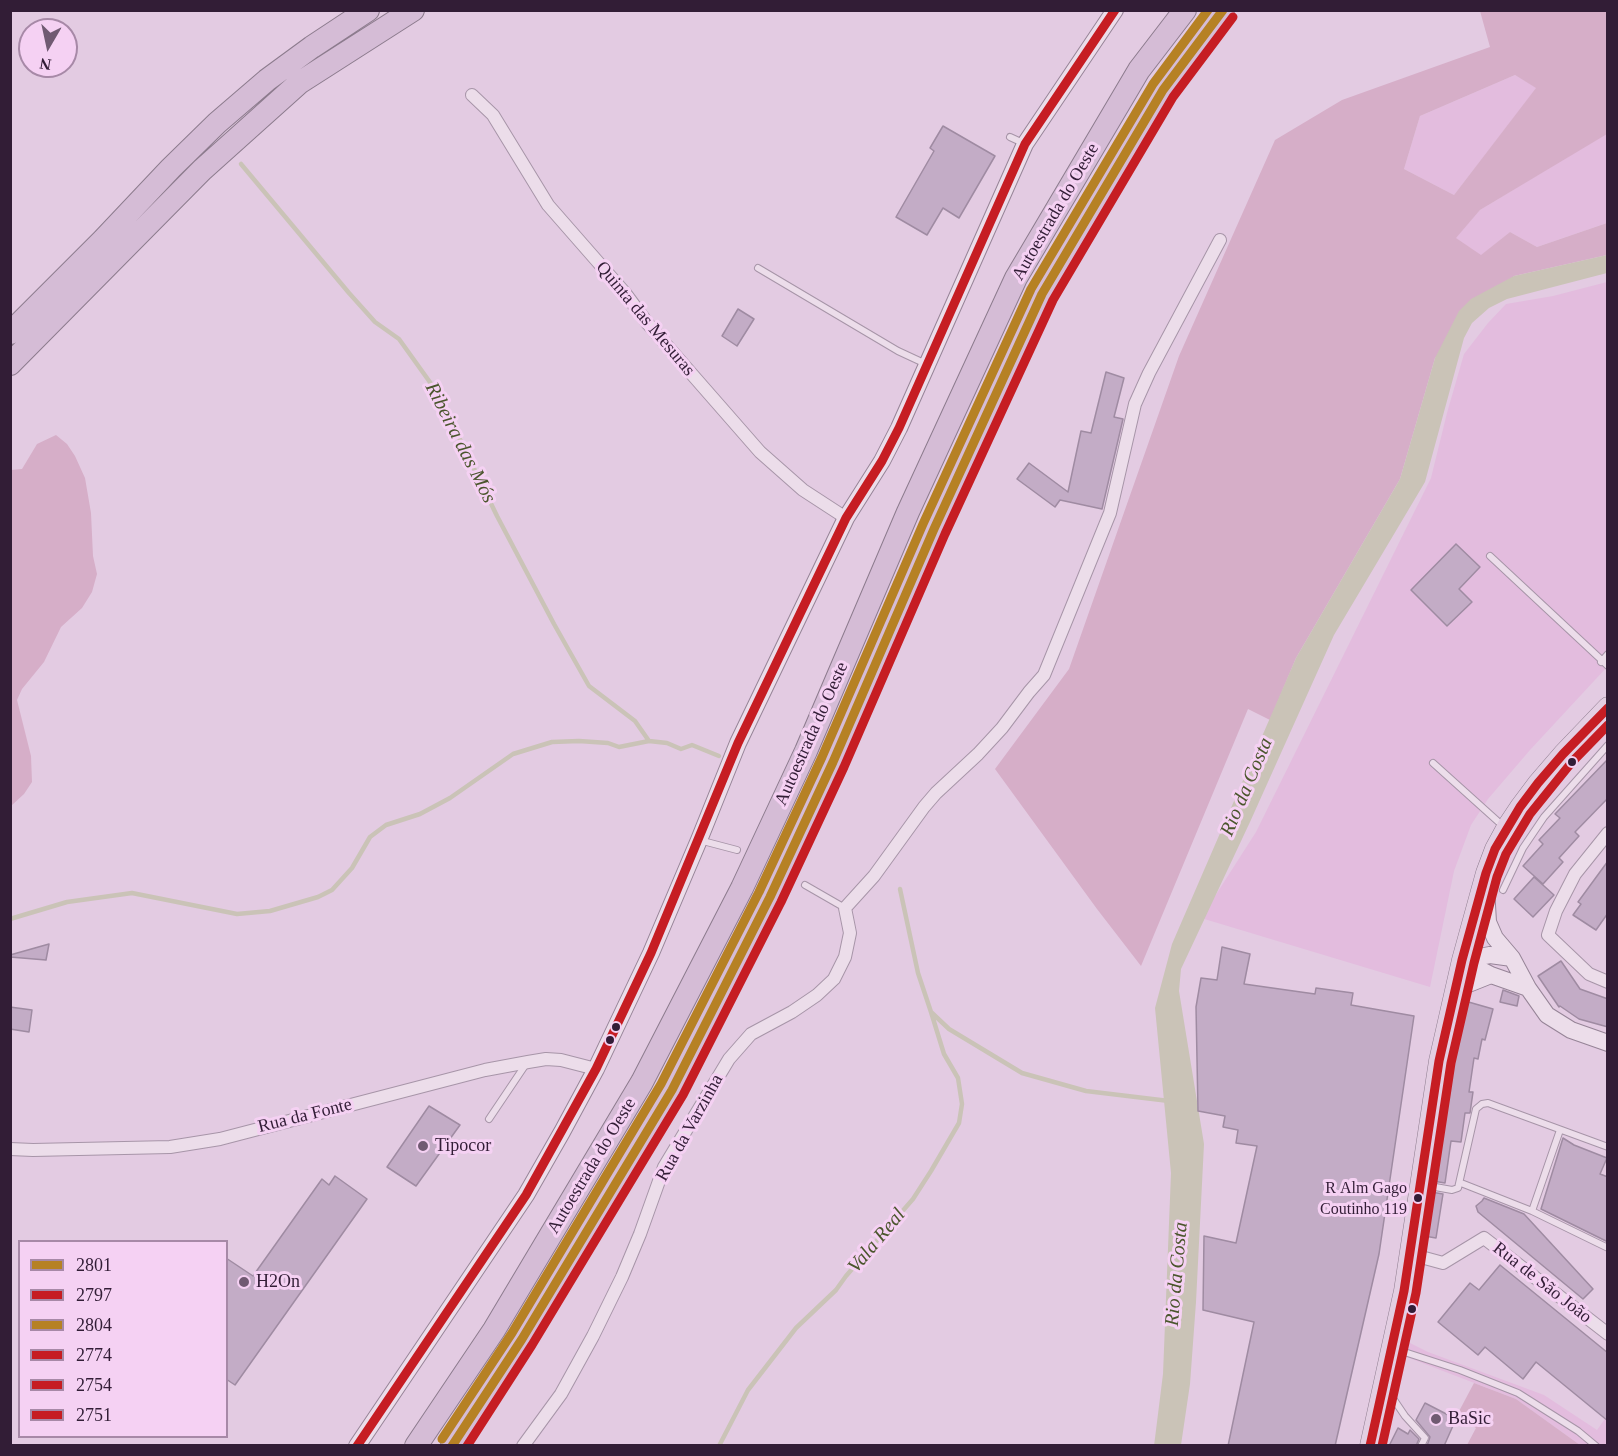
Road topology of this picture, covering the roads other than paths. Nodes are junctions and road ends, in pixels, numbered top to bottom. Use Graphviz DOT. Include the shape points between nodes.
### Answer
graph roads {
  1 [pos="368,10"];
  2 [pos="414,10"];
  3 [pos="1115,10"];
  4 [pos="1185,10"];
  5 [pos="1223,10"];
  6 [pos="472,95"];
  7 [pos="1220,240"];
  8 [pos="758,268"];
  9 [pos="10,333"];
  10 [pos="10,364"];
  11 [pos="927,364"];
  12 [pos="846,518"];
  13 [pos="1490,556"];
  14 [pos="1608,654"];
  15 [pos="1601,662"];
  16 [pos="1608,666"];
  17 [pos="1608,707"];
  18 [pos="1608,745"];
  19 [pos="1432,763"];
  20 [pos="1506,828"];
  21 [pos="1608,833"];
  22 [pos="699,840"];
  23 [pos="736,850"];
  24 [pos="1486,873"];
  25 [pos="805,885"];
  26 [pos="1503,890"];
  27 [pos="845,908"];
  28 [pos="1512,958"];
  29 [pos="1462,960"];
  30 [pos="1491,975"];
  31 [pos="1608,982"];
  32 [pos="1456,988"];
  33 [pos="1528,988"];
  34 [pos="1608,1043"];
  35 [pos="528,1062"];
  36 [pos="596,1070"];
  37 [pos="489,1119"];
  38 [pos="1560,1130"];
  39 [pos="1608,1147"];
  40 [pos="10,1149"];
  41 [pos="1461,1183"];
  42 [pos="1421,1184"];
  43 [pos="1532,1211"];
  44 [pos="1608,1248"];
  45 [pos="1410,1254"];
  46 [pos="1608,1334"];
  47 [pos="1392,1348"];
  48 [pos="1384,1385"];
  49 [pos="357,1446"];
  50 [pos="416,1446"];
  51 [pos="452,1446"];
  52 [pos="524,1446"];
  53 [pos="1370,1446"];
  54 [pos="1420,1446"];
  55 [pos="1596,1446"];
  1 -- 9 [label="highway" via="267,80 217,123"];
  2 -- 10 [label="highway" via="299,83 202,170"];
  3 -- 11 [label="street" via="1018,140"];
  4 -- 50 [label="highway, Autoestrada do Oeste" via="1140,70 1016,278 908,512 806,751 742,888 642,1082 495,1330"];
  5 -- 51 [label="highway, Autoestrada do Oeste" via="1163,90 1042,294 828,773 672,1090 522,1339"];
  6 -- 12 [label="street, Quinta das Mesuras" via="493,115 549,205 760,452 803,490"];
  7 -- 27 [label="street" via="1135,404 1110,513 1044,675 1002,728 936,793"];
  8 -- 11 [label="lane" via="898,351"];
  11 -- 12 [label="street" via="882,461"];
  12 -- 22 [label="street" via="738,743"];
  13 -- 15 [label="lane"];
  14 -- 15 [label="lane"];
  15 -- 16 [label="lane"];
  17 -- 20 [label="main road" via="1538,783"];
  18 -- 26 [label="lane" via="1544,817 1523,848"];
  19 -- 20 [label="lane"];
  20 -- 24 [label="main road"];
  21 -- 31 [label="street" via="1575,874 1548,935 1589,974"];
  22 -- 23 [label="lane"];
  22 -- 36 [label="street"];
  24 -- 28 [label="street" via="1488,922 1495,938"];
  24 -- 29 [label="main road"];
  25 -- 27 [label="lane"];
  27 -- 52 [label="street, Rua da Varzinha" via="850,933 845,957 834,979 792,1012 751,1034 729,1059 664,1167 622,1277 593,1336 561,1394"];
  28 -- 29 [label="street" via="1490,955"];
  28 -- 33 [label="street"];
  29 -- 30 [label="street"];
  29 -- 32 [label="main road"];
  30 -- 32 [label="street"];
  30 -- 33 [label="street"];
  32 -- 42 [label="main road" via="1439,1062"];
  33 -- 34 [label="street" via="1547,1015 1571,1030"];
  35 -- 36 [label="street, Rua da Fonte" via="561,1060"];
  35 -- 37 [label="lane"];
  35 -- 40 [label="street, Rua da Fonte" via="220,1139 170,1147"];
  36 -- 49 [label="street" via="526,1195"];
  38 -- 39 [label="lane"];
  38 -- 41 [label="lane" via="1482,1104 1476,1109"];
  38 -- 43 [label="lane"];
  41 -- 42 [label="lane" via="1452,1190"];
  41 -- 43 [label="lane"];
  42 -- 45 [label="main road"];
  43 -- 44 [label="lane"];
  45 -- 46 [label="street, Rua de São João" via="1443,1263 1484,1238"];
  45 -- 47 [label="main road"];
  47 -- 48 [label="main road"];
  47 -- 55 [label="lane" via="1518,1393"];
  48 -- 53 [label="main road"];
  48 -- 54 [label="lane" via="1425,1438"];
}
